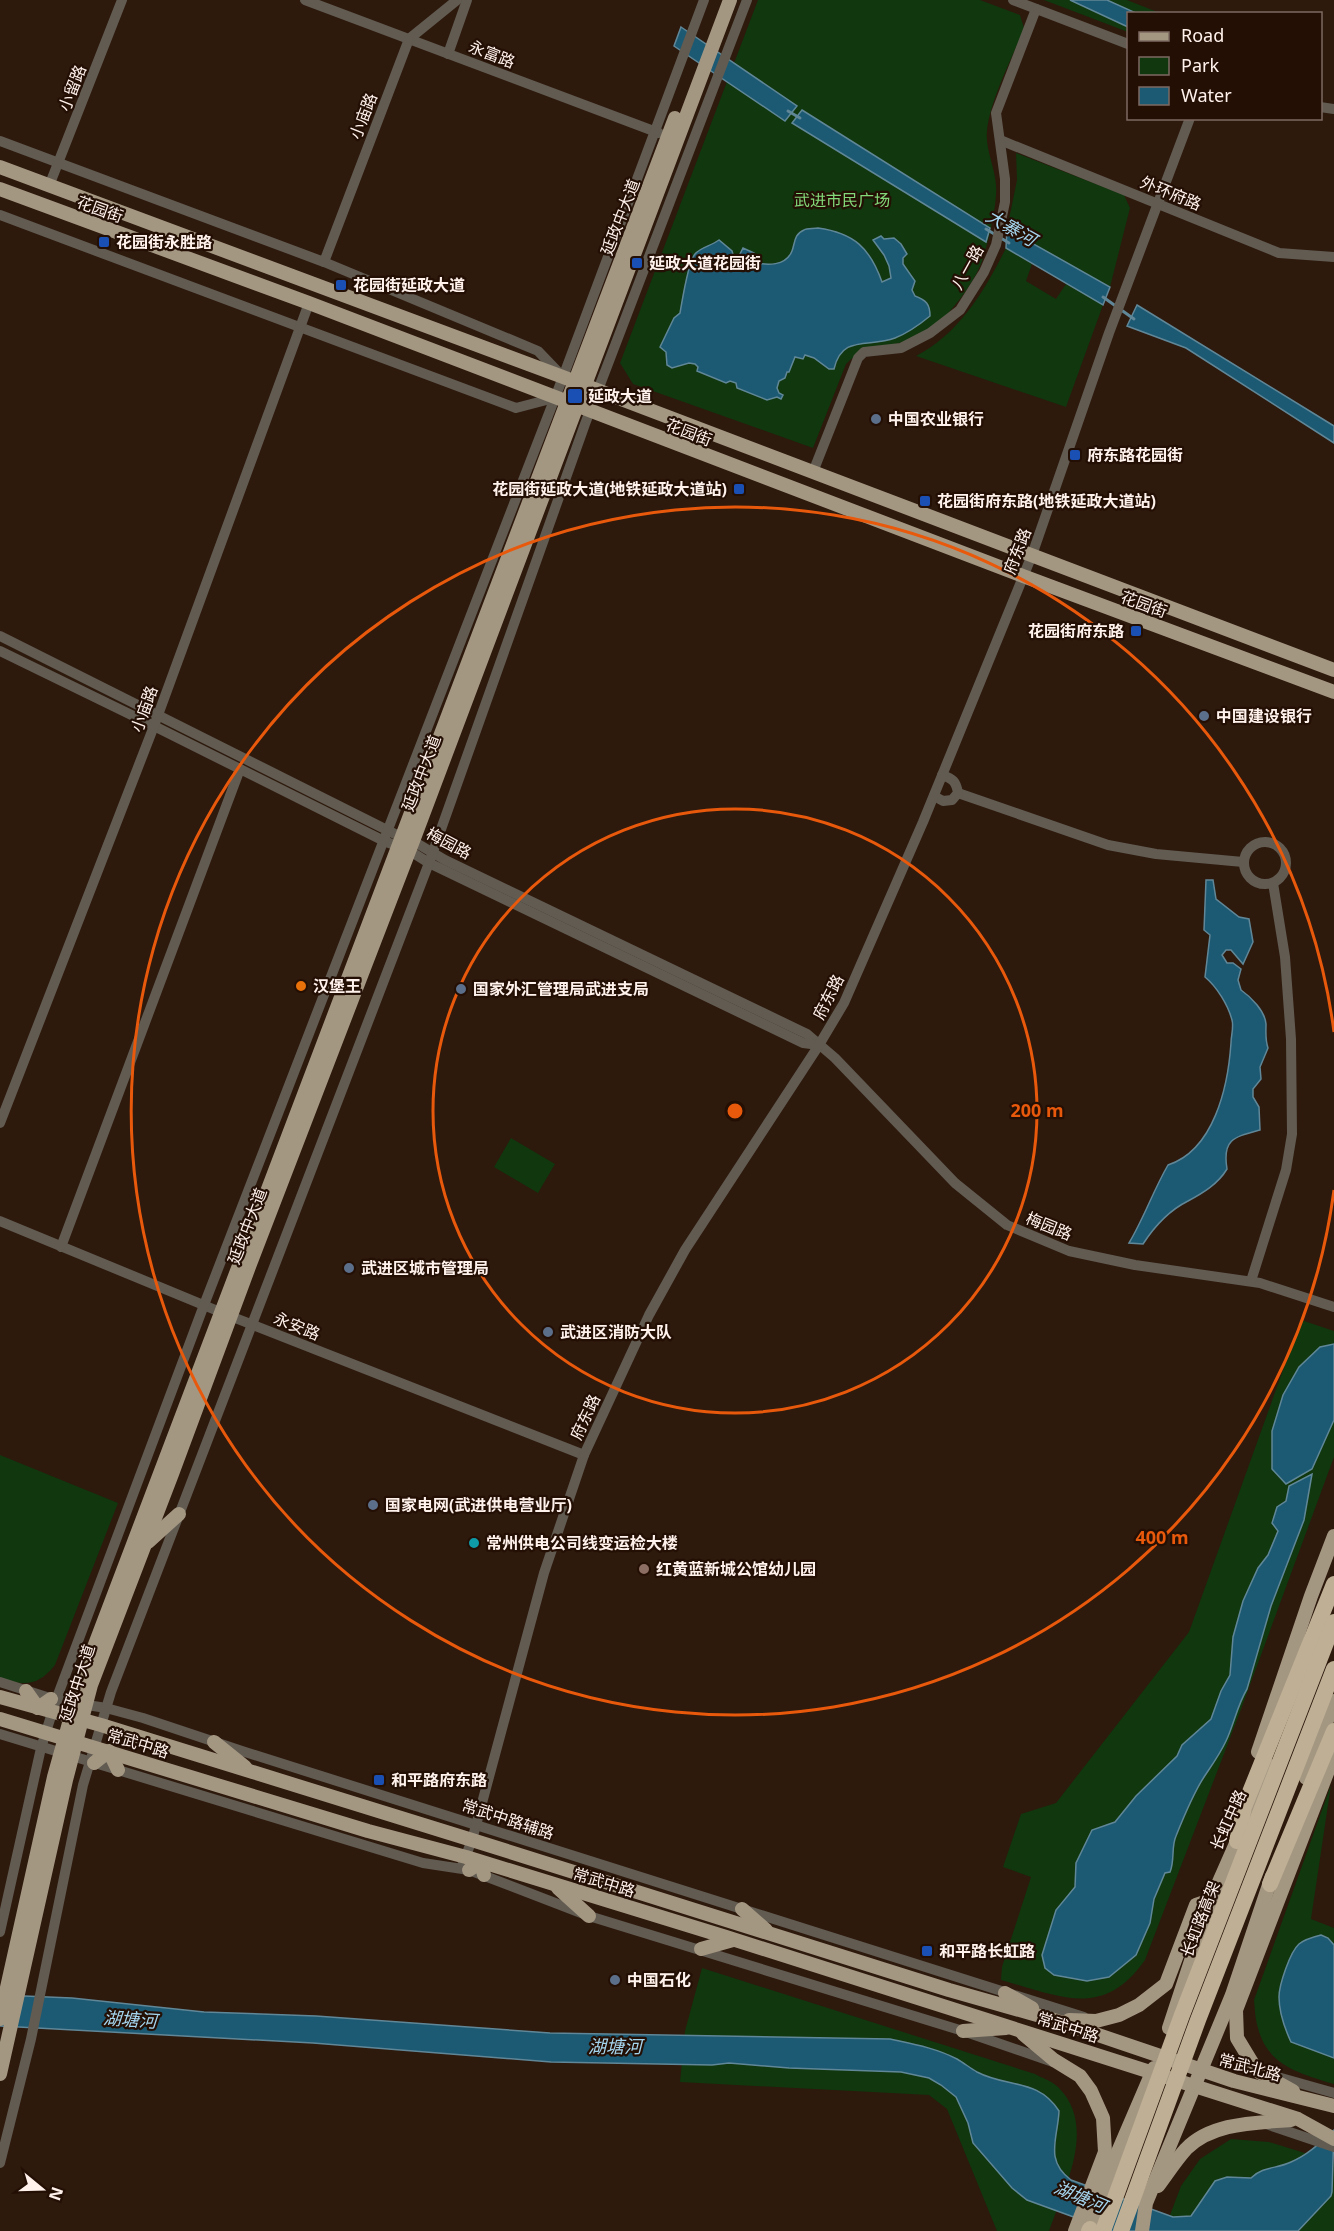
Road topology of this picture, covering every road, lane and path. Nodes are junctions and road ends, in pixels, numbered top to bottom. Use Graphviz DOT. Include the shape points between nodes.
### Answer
graph roads {
  1 [pos="122,0"];
  2 [pos="305,0"];
  3 [pos="458,0"];
  4 [pos="467,0"];
  5 [pos="704,0"];
  6 [pos="720,0"];
  7 [pos="730,0"];
  8 [pos="747,0"];
  9 [pos="1013,0"];
  10 [pos="1036,9"];
  11 [pos="409,39"];
  12 [pos="710,39"];
  13 [pos="1127,44"];
  14 [pos="448,54"];
  15 [pos="699,68"];
  16 [pos="1189,120"];
  17 [pos="662,134"];
  18 [pos="1000,140"];
  19 [pos="0,141"];
  20 [pos="59,163"];
  21 [pos="0,167"];
  22 [pos="49,186"];
  23 [pos="0,189"];
  24 [pos="1158,204"];
  25 [pos="0,215"];
  26 [pos="1334,257"];
  27 [pos="324,262"];
  28 [pos="309,303"];
  29 [pos="300,328"];
  30 [pos="574,381"];
  31 [pos="599,390"];
  32 [pos="566,403"];
  33 [pos="591,412"];
  34 [pos="813,472"];
  35 [pos="1032,555"];
  36 [pos="1023,576"];
  37 [pos="0,636"];
  38 [pos="0,651"];
  39 [pos="1334,670"];
  40 [pos="1334,692"];
  41 [pos="158,715"];
  42 [pos="154,726"];
  43 [pos="240,769"];
  44 [pos="942,775"];
  45 [pos="958,793"];
  46 [pos="934,796"];
  47 [pos="386,836"];
  48 [pos="406,845"];
  49 [pos="430,858"];
  50 [pos="1243,862"];
  51 [pos="1273,883"];
  52 [pos="819,1045"];
  53 [pos="0,1124"];
  54 [pos="0,1221"];
  55 [pos="61,1247"];
  56 [pos="1251,1281"];
  57 [pos="204,1305"];
  58 [pos="1334,1307"];
  59 [pos="226,1314"];
  60 [pos="252,1324"];
  61 [pos="584,1455"];
  62 [pos="179,1514"];
  63 [pos="1334,1536"];
  64 [pos="146,1543"];
  65 [pos="1334,1584"];
  66 [pos="1334,1602"];
  67 [pos="1334,1622"];
  68 [pos="1334,1669"];
  69 [pos="0,1682"];
  70 [pos="26,1691"];
  71 [pos="0,1697"];
  72 [pos="1334,1701"];
  73 [pos="53,1704"];
  74 [pos="80,1704"];
  75 [pos="106,1707"];
  76 [pos="38,1708"];
  77 [pos="0,1719"];
  78 [pos="76,1719"];
  79 [pos="101,1725"];
  80 [pos="1334,1731"];
  81 [pos="45,1733"];
  82 [pos="0,1734"];
  83 [pos="214,1742"];
  84 [pos="94,1746"];
  85 [pos="68,1747"];
  86 [pos="41,1748"];
  87 [pos="109,1751"];
  88 [pos="1328,1757"];
  89 [pos="92,1762"];
  90 [pos="118,1770"];
  91 [pos="251,1772"];
  92 [pos="476,1825"];
  93 [pos="472,1840"];
  94 [pos="1237,1841"];
  95 [pos="466,1865"];
  96 [pos="482,1869"];
  97 [pos="554,1884"];
  98 [pos="1270,1884"];
  99 [pos="1211,1900"];
  100 [pos="742,1909"];
  101 [pos="589,1916"];
  102 [pos="0,1932"];
  103 [pos="770,1934"];
  104 [pos="734,1940"];
  105 [pos="701,1949"];
  106 [pos="1251,1968"];
  107 [pos="14,1985"];
  108 [pos="1005,1993"];
  109 [pos="1232,1995"];
  110 [pos="1236,2010"];
  111 [pos="0,2019"];
  112 [pos="1051,2019"];
  113 [pos="1096,2021"];
  114 [pos="1015,2028"];
  115 [pos="963,2031"];
  116 [pos="1159,2055"];
  117 [pos="1065,2066"];
  118 [pos="1200,2070"];
  119 [pos="1257,2071"];
  120 [pos="1153,2073"];
  121 [pos="0,2074"];
  122 [pos="1195,2087"];
  123 [pos="1334,2093"];
  124 [pos="1312,2101"];
  125 [pos="1334,2106"];
  126 [pos="1298,2119"];
  127 [pos="1263,2123"];
  128 [pos="1328,2134"];
  129 [pos="1334,2147"];
  130 [pos="0,2163"];
  131 [pos="1102,2182"];
  132 [pos="1146,2203"];
  133 [pos="1087,2229"];
  134 [pos="1121,2231"];
  135 [pos="1133,2231"];
  136 [pos="1142,2231"];
  1 -- 20 [label="street, 小留路"];
  2 -- 11 [label="street, 永富路"];
  3 -- 11 [label="street"];
  4 -- 14 [label="street"];
  5 -- 17 [label="street" via="682,59"];
  6 -- 12 [label="main road"];
  7 -- 12 [label="main road"];
  8 -- 31 [label="street"];
  9 -- 10 [label="street"];
  10 -- 13 [label="street"];
  10 -- 18 [label="street, 八一路" via="996,113"];
  11 -- 14 [label="street, 永富路"];
  11 -- 27 [label="street, 小庙路"];
  12 -- 15 [label="main road"];
  14 -- 17 [label="street, 永富路"];
  15 -- 17 [label="main road, 延政中大道"];
  15 -- 30 [label="main road, 延政中大道"];
  16 -- 24 [label="street, 府东路"];
  17 -- 30 [label="main road, 延政中大道"];
  18 -- 24 [label="street, 外环府路"];
  18 -- 34 [label="street, 八一路" via="1005,179 1003,220 984,272 960,310 930,333 901,348 864,352 858,358"];
  19 -- 20 [label="street"];
  20 -- 22 [label="street, 小留路"];
  20 -- 27 [label="street"];
  21 -- 22 [label="main road, 花园街"];
  22 -- 30 [label="main road, 花园街"];
  23 -- 28 [label="main road, 花园街"];
  24 -- 26 [label="street, 外环府路" via="1279,253"];
  24 -- 35 [label="street, 府东路"];
  25 -- 29 [label="street"];
  27 -- 30 [label="street" via="538,351"];
  28 -- 29 [label="street, 小庙路"];
  28 -- 32 [label="main road, 花园街"];
  29 -- 32 [label="street" via="516,408"];
  29 -- 41 [label="street, 小庙路"];
  30 -- 31 [label="main road, 花园街"];
  30 -- 32 [label="main road, 延政中大道"];
  31 -- 33 [label="street"];
  31 -- 34 [label="main road, 花园街"];
  32 -- 33 [label="main road, 花园街"];
  32 -- 47 [label="street"];
  32 -- 48 [label="main road, 延政中大道"];
  33 -- 36 [label="main road, 花园街"];
  33 -- 49 [label="street"];
  34 -- 35 [label="main road, 花园街"];
  35 -- 36 [label="street, 府东路"];
  35 -- 39 [label="main road, 花园街"];
  36 -- 40 [label="main road, 花园街"];
  36 -- 44 [label="street, 府东路"];
  37 -- 41 [label="street, 梅园路"];
  38 -- 42 [label="street, 梅园路"];
  41 -- 42 [label="street, 小庙路"];
  41 -- 47 [label="street, 梅园路"];
  42 -- 43 [label="street, 梅园路"];
  42 -- 53 [label="street, 小庙路"];
  43 -- 47 [label="street, 梅园路"];
  43 -- 55 [label="street"];
  44 -- 45 [label="street" via="957,783"];
  44 -- 46 [label="street, 府东路"];
  45 -- 46 [label="street" via="952,800"];
  45 -- 50 [label="street" via="1108,845"];
  46 -- 52 [label="street, 府东路" via="844,1003"];
  47 -- 48 [label="street, 梅园路"];
  47 -- 57 [label="street"];
  48 -- 49 [label="street, 梅园路"];
  48 -- 59 [label="main road, 延政中大道"];
  49 -- 52 [label="street, 梅园路" via="804,1043"];
  49 -- 60 [label="street"];
  50 -- 51 [label="street" via="1252,881"];
  50 -- 51 [label="street" via="1254,844 1275,844 1284,853 1286,867"];
  51 -- 56 [label="street" via="1287,981 1292,1134 1286,1170"];
  52 -- 56 [label="street, 梅园路" via="956,1183 1007,1225 1069,1251"];
  52 -- 61 [label="street, 府东路" via="685,1250 649,1315"];
  54 -- 55 [label="street, 永安路"];
  55 -- 57 [label="street, 永安路"];
  56 -- 58 [label="street, 梅园路"];
  57 -- 59 [label="street, 永安路"];
  57 -- 73 [label="street"];
  59 -- 60 [label="street, 永安路"];
  59 -- 64 [label="main road, 延政中大道"];
  59 -- 74 [label="main road, 延政中大道"];
  60 -- 61 [label="street, 永安路"];
  60 -- 62 [label="street"];
  61 -- 92 [label="street, 府东路" via="544,1573"];
  62 -- 64 [label="main road"];
  62 -- 75 [label="street"];
  63 -- 94 [label="main road" via="1240,1801"];
  64 -- 74 [label="main road, 延政中大道"];
  65 -- 94 [label="highway" via="1244,1807"];
  66 -- 94 [label="main road, 长虹中路"];
  67 -- 133 [label="highway, 长虹路高架, bridge" via="1182,2016"];
  68 -- 134 [label="highway, bridge"];
  69 -- 70 [label="street, 常武中路辅路"];
  70 -- 73 [label="street, 常武中路辅路"];
  70 -- 76 [label="main road"];
  71 -- 76 [label="main road, 常武中路"];
  72 -- 98 [label="main road"];
  73 -- 74 [label="street, 常武中路辅路"];
  73 -- 76 [label="main road, 常武中路"];
  73 -- 78 [label="main road, 常武中路"];
  73 -- 81 [label="street"];
  74 -- 75 [label="street, 常武中路辅路"];
  74 -- 78 [label="main road, 延政中大道"];
  75 -- 79 [label="street"];
  75 -- 83 [label="street, 常武中路辅路"];
  77 -- 81 [label="main road, 常武中路"];
  78 -- 79 [label="main road, 常武中路"];
  78 -- 85 [label="main road, 延政中大道"];
  79 -- 84 [label="street"];
  79 -- 91 [label="main road, 常武中路"];
  80 -- 88 [label="highway"];
  81 -- 85 [label="main road, 常武中路"];
  81 -- 86 [label="street"];
  82 -- 86 [label="street"];
  83 -- 91 [label="main road"];
  83 -- 92 [label="street, 常武中路辅路"];
  84 -- 85 [label="main road, 常武中路"];
  84 -- 87 [label="main road, 常武中路"];
  84 -- 89 [label="street"];
  85 -- 86 [label="street"];
  85 -- 89 [label="street"];
  85 -- 107 [label="main road, 延政中大道"];
  86 -- 102 [label="street"];
  87 -- 89 [label="main road"];
  87 -- 90 [label="main road"];
  87 -- 95 [label="main road, 常武中路"];
  88 -- 98 [label="highway"];
  88 -- 106 [label="main road" via="1297,1856"];
  89 -- 90 [label="street"];
  89 -- 130 [label="street" via="83,1785 31,2039"];
  90 -- 95 [label="street" via="423,1863"];
  91 -- 93 [label="main road, 常武中路"];
  92 -- 93 [label="street, 府东路"];
  92 -- 100 [label="street, 常武中路辅路"];
  93 -- 95 [label="street, 府东路"];
  93 -- 103 [label="main road, 常武中路"];
  94 -- 99 [label="main road, 长虹中路"];
  95 -- 96 [label="main road, 常武中路"];
  96 -- 97 [label="main road, 常武中路"];
  96 -- 101 [label="street"];
  97 -- 101 [label="main road"];
  97 -- 104 [label="main road, 常武中路"];
  98 -- 109 [label="main road"];
  99 -- 113 [label="main road" via="1196,1905 1166,1984 1139,2005"];
  99 -- 116 [label="main road, 长虹中路"];
  100 -- 103 [label="main road"];
  100 -- 108 [label="street, 常武中路辅路"];
  101 -- 105 [label="street"];
  103 -- 112 [label="main road, 常武中路"];
  104 -- 105 [label="main road"];
  104 -- 114 [label="main road, 常武中路"];
  105 -- 115 [label="street"];
  106 -- 109 [label="main road"];
  106 -- 110 [label="main road"];
  107 -- 111 [label="main road, 延政中大道"];
  107 -- 121 [label="main road, 延政中大道"];
  108 -- 112 [label="main road"];
  108 -- 113 [label="street, 常武中路辅路"];
  109 -- 110 [label="main road"];
  109 -- 118 [label="main road"];
  110 -- 119 [label="main road" via="1237,2038"];
  112 -- 113 [label="main road"];
  112 -- 116 [label="main road, 常武中路"];
  114 -- 115 [label="main road"];
  114 -- 117 [label="main road"];
  114 -- 120 [label="main road, 常武中路"];
  115 -- 117 [label="street"];
  116 -- 118 [label="main road, 常武北路"];
  116 -- 120 [label="main road, 长虹中路"];
  117 -- 131 [label="main road" via="1080,2076 1091,2091 1102,2118"];
  118 -- 122 [label="main road"];
  118 -- 124 [label="main road, 常武北路"];
  119 -- 123 [label="street"];
  119 -- 124 [label="main road"];
  120 -- 122 [label="main road, 常武中路"];
  120 -- 131 [label="main road, 长虹中路"];
  122 -- 126 [label="main road, 常武北路"];
  122 -- 132 [label="main road"];
  124 -- 125 [label="main road, 常武北路"];
  126 -- 127 [label="main road"];
  126 -- 128 [label="main road, 常武北路"];
  127 -- 128 [label="street"];
  127 -- 132 [label="main road" via="1203,2136 1186,2149"];
  128 -- 129 [label="street"];
  131 -- 133 [label="main road"];
  132 -- 135 [label="main road"];
  132 -- 136 [label="main road"];
}
